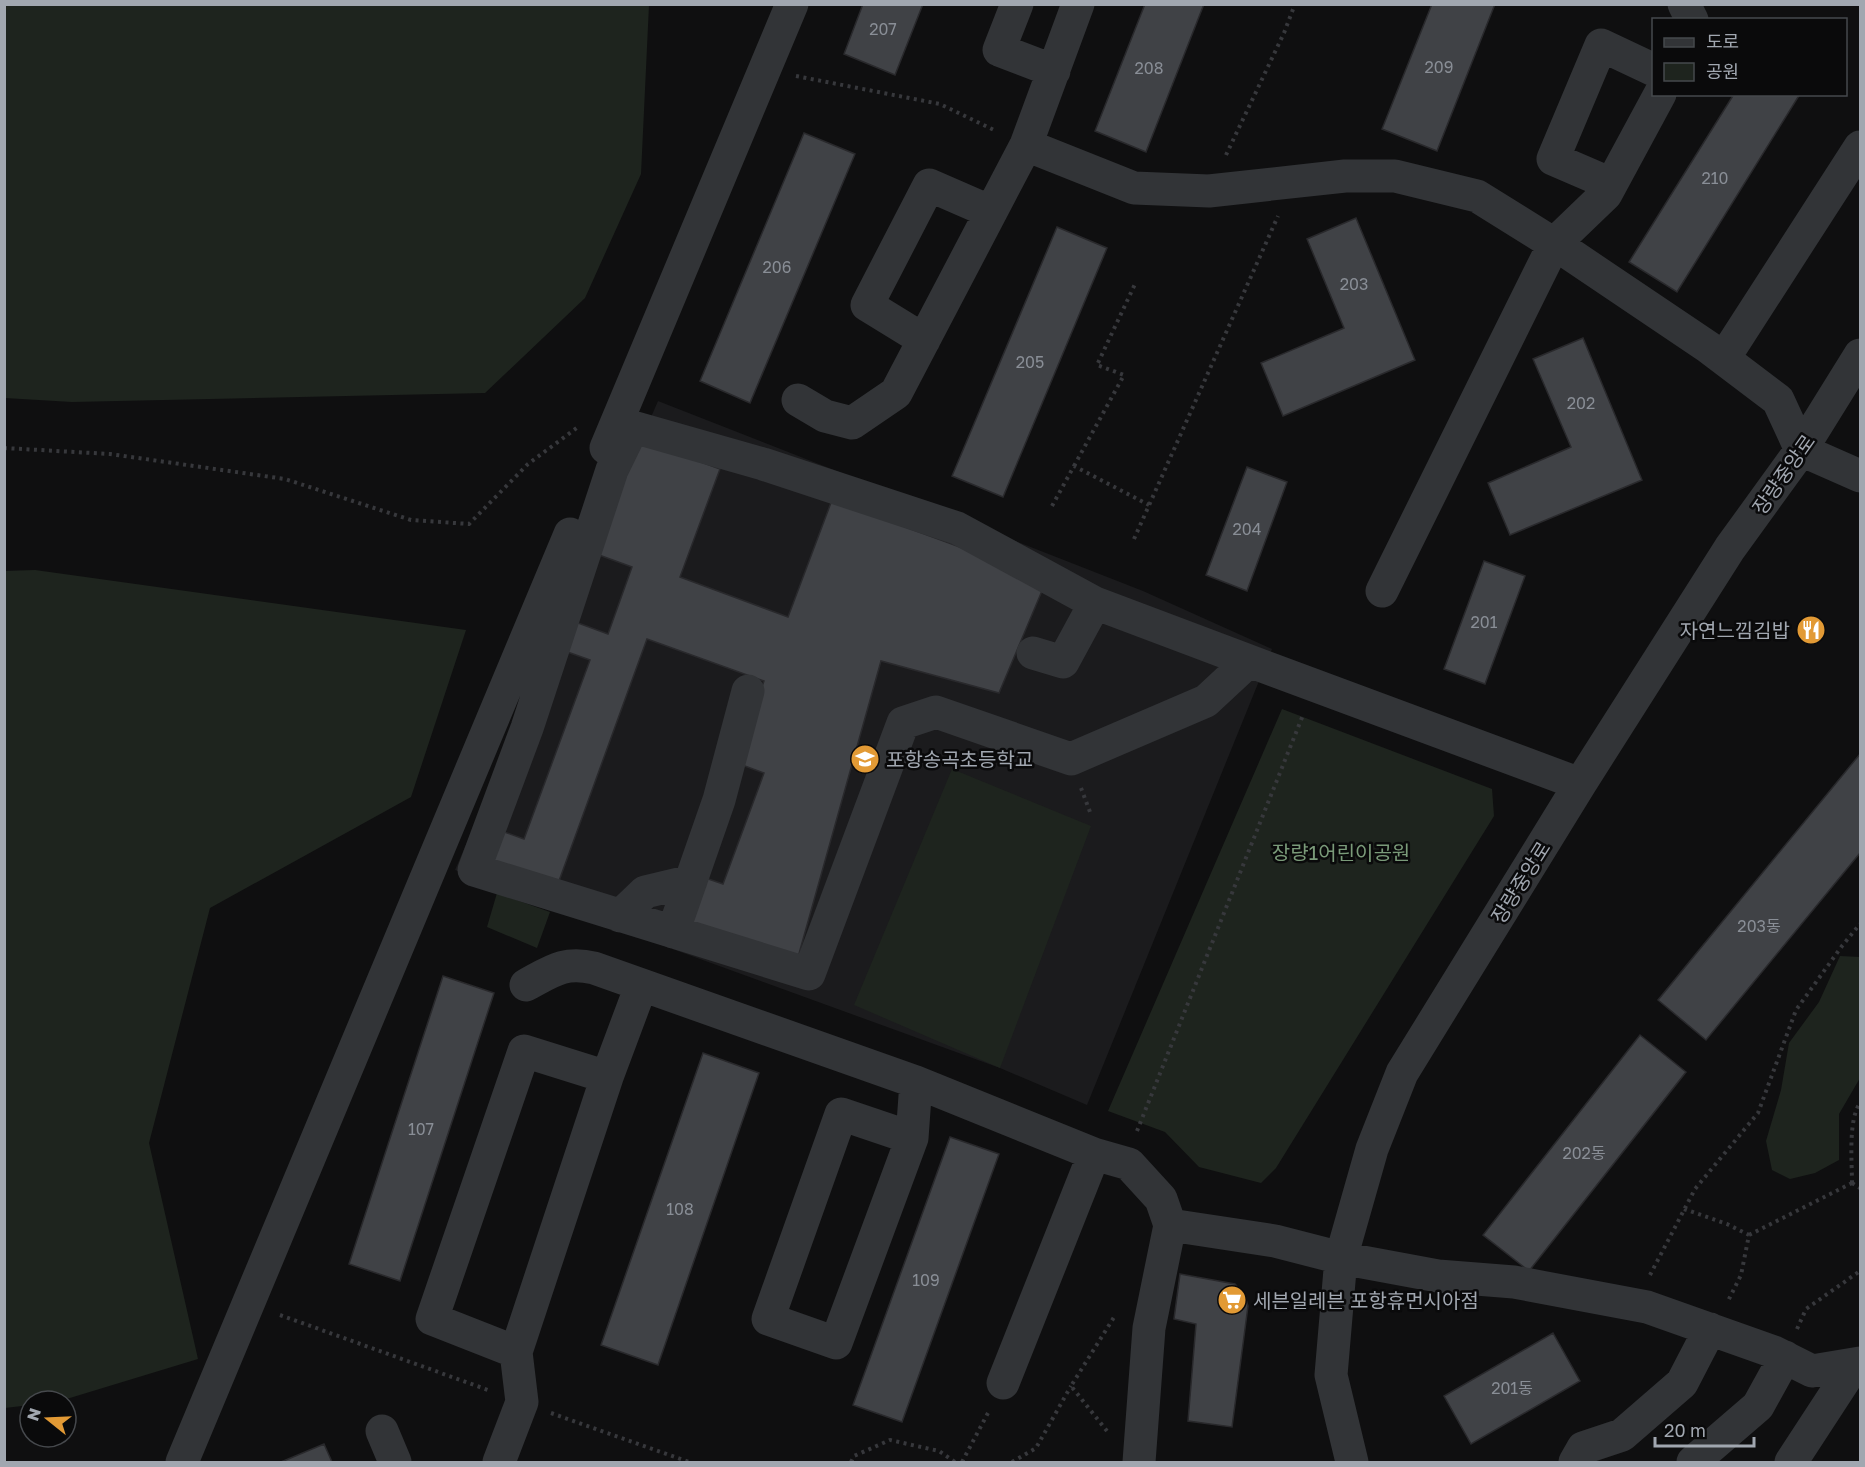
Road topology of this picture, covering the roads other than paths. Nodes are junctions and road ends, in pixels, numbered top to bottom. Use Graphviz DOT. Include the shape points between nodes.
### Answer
graph roads {
  1 [pos="792,4"];
  2 [pos="1017,4"];
  3 [pos="1078,4"];
  4 [pos="1684,4"];
  5 [pos="1691,18"];
  6 [pos="1652,70"];
  7 [pos="1054,71"];
  8 [pos="1659,96"];
  9 [pos="1026,145"];
  10 [pos="1860,147"];
  11 [pos="1611,184"];
  12 [pos="992,212"];
  13 [pos="1554,244"];
  14 [pos="924,340"];
  15 [pos="1860,355"];
  16 [pos="1724,358"];
  17 [pos="798,400"];
  18 [pos="1801,450"];
  19 [pos="1860,476"];
  20 [pos="1382,591"];
  21 [pos="1095,603"];
  22 [pos="1033,653"];
  23 [pos="1249,661"];
  24 [pos="748,691"];
  25 [pos="1580,784"];
  26 [pos="691,881"];
  27 [pos="620,916"];
  28 [pos="673,932"];
  29 [pos="526,985"];
  30 [pos="641,986"];
  31 [pos="607,1077"];
  32 [pos="916,1082"];
  33 [pos="912,1138"];
  34 [pos="1094,1154"];
  35 [pos="1170,1225"];
  36 [pos="1341,1258"];
  37 [pos="1710,1329"];
  38 [pos="516,1352"];
  39 [pos="1785,1357"];
  40 [pos="1858,1363"];
  41 [pos="1003,1383"];
  42 [pos="382,1431"];
  43 [pos="182,1462"];
  44 [pos="395,1462"];
  45 [pos="499,1462"];
  46 [pos="1139,1462"];
  47 [pos="1352,1462"];
  48 [pos="1575,1462"];
  49 [pos="1693,1462"];
  50 [pos="1791,1462"];
  1 -- 43 [label="street"];
  2 -- 7 [label="street" via="999,50"];
  3 -- 7 [label="street"];
  4 -- 5 [label="street"];
  6 -- 11 [label="street" via="1600,45 1553,159"];
  7 -- 9 [label="street"];
  8 -- 11 [label="street"];
  9 -- 12 [label="street"];
  9 -- 13 [label="street" via="1134,188 1209,191 1345,176 1395,176 1478,196"];
  10 -- 16 [label="street"];
  11 -- 13 [label="street" via="1606,195"];
  12 -- 14 [label="street"];
  12 -- 14 [label="street" via="929,185 867,305"];
  13 -- 16 [label="street"];
  13 -- 20 [label="street"];
  14 -- 17 [label="street" via="896,393 852,423 825,416"];
  15 -- 18 [label="street, 장량중앙로"];
  16 -- 18 [label="street" via="1778,399"];
  18 -- 19 [label="street"];
  18 -- 25 [label="street, 장량중앙로" via="1730,548"];
  21 -- 22 [label="street" via="1063,662"];
  21 -- 23 [label="street"];
  21 -- 27 [label="street" via="957,528 763,464 633,427 612,470 527,728 474,870"];
  23 -- 25 [label="street"];
  23 -- 28 [label="street" via="1206,701 1071,759 936,712 903,723 809,974"];
  24 -- 26 [label="street" via="719,800"];
  25 -- 36 [label="street, 장량중앙로" via="1402,1073 1372,1149"];
  26 -- 27 [label="street" via="645,892"];
  26 -- 28 [label="street"];
  27 -- 28 [label="street"];
  29 -- 30 [label="street" via="559,968 577,964"];
  30 -- 31 [label="street"];
  30 -- 32 [label="street"];
  31 -- 38 [label="street"];
  31 -- 38 [label="street" via="524,1051 432,1319"];
  32 -- 33 [label="street"];
  32 -- 34 [label="street"];
  33 -- 33 [label="street" via="836,1343 768,1319 841,1114"];
  34 -- 35 [label="street" via="1129,1164 1161,1200"];
  34 -- 41 [label="street"];
  35 -- 36 [label="street" via="1275,1241"];
  35 -- 46 [label="street" via="1149,1328"];
  36 -- 37 [label="street" via="1438,1276 1514,1282 1634,1304"];
  36 -- 47 [label="street, 장량중앙로" via="1331,1375"];
  37 -- 39 [label="street"];
  37 -- 48 [label="street" via="1682,1383 1622,1435 1583,1448"];
  38 -- 45 [label="street" via="522,1402"];
  39 -- 40 [label="street" via="1812,1371"];
  39 -- 49 [label="street" via="1758,1406"];
  40 -- 50 [label="street"];
  42 -- 44 [label="street"];
}
